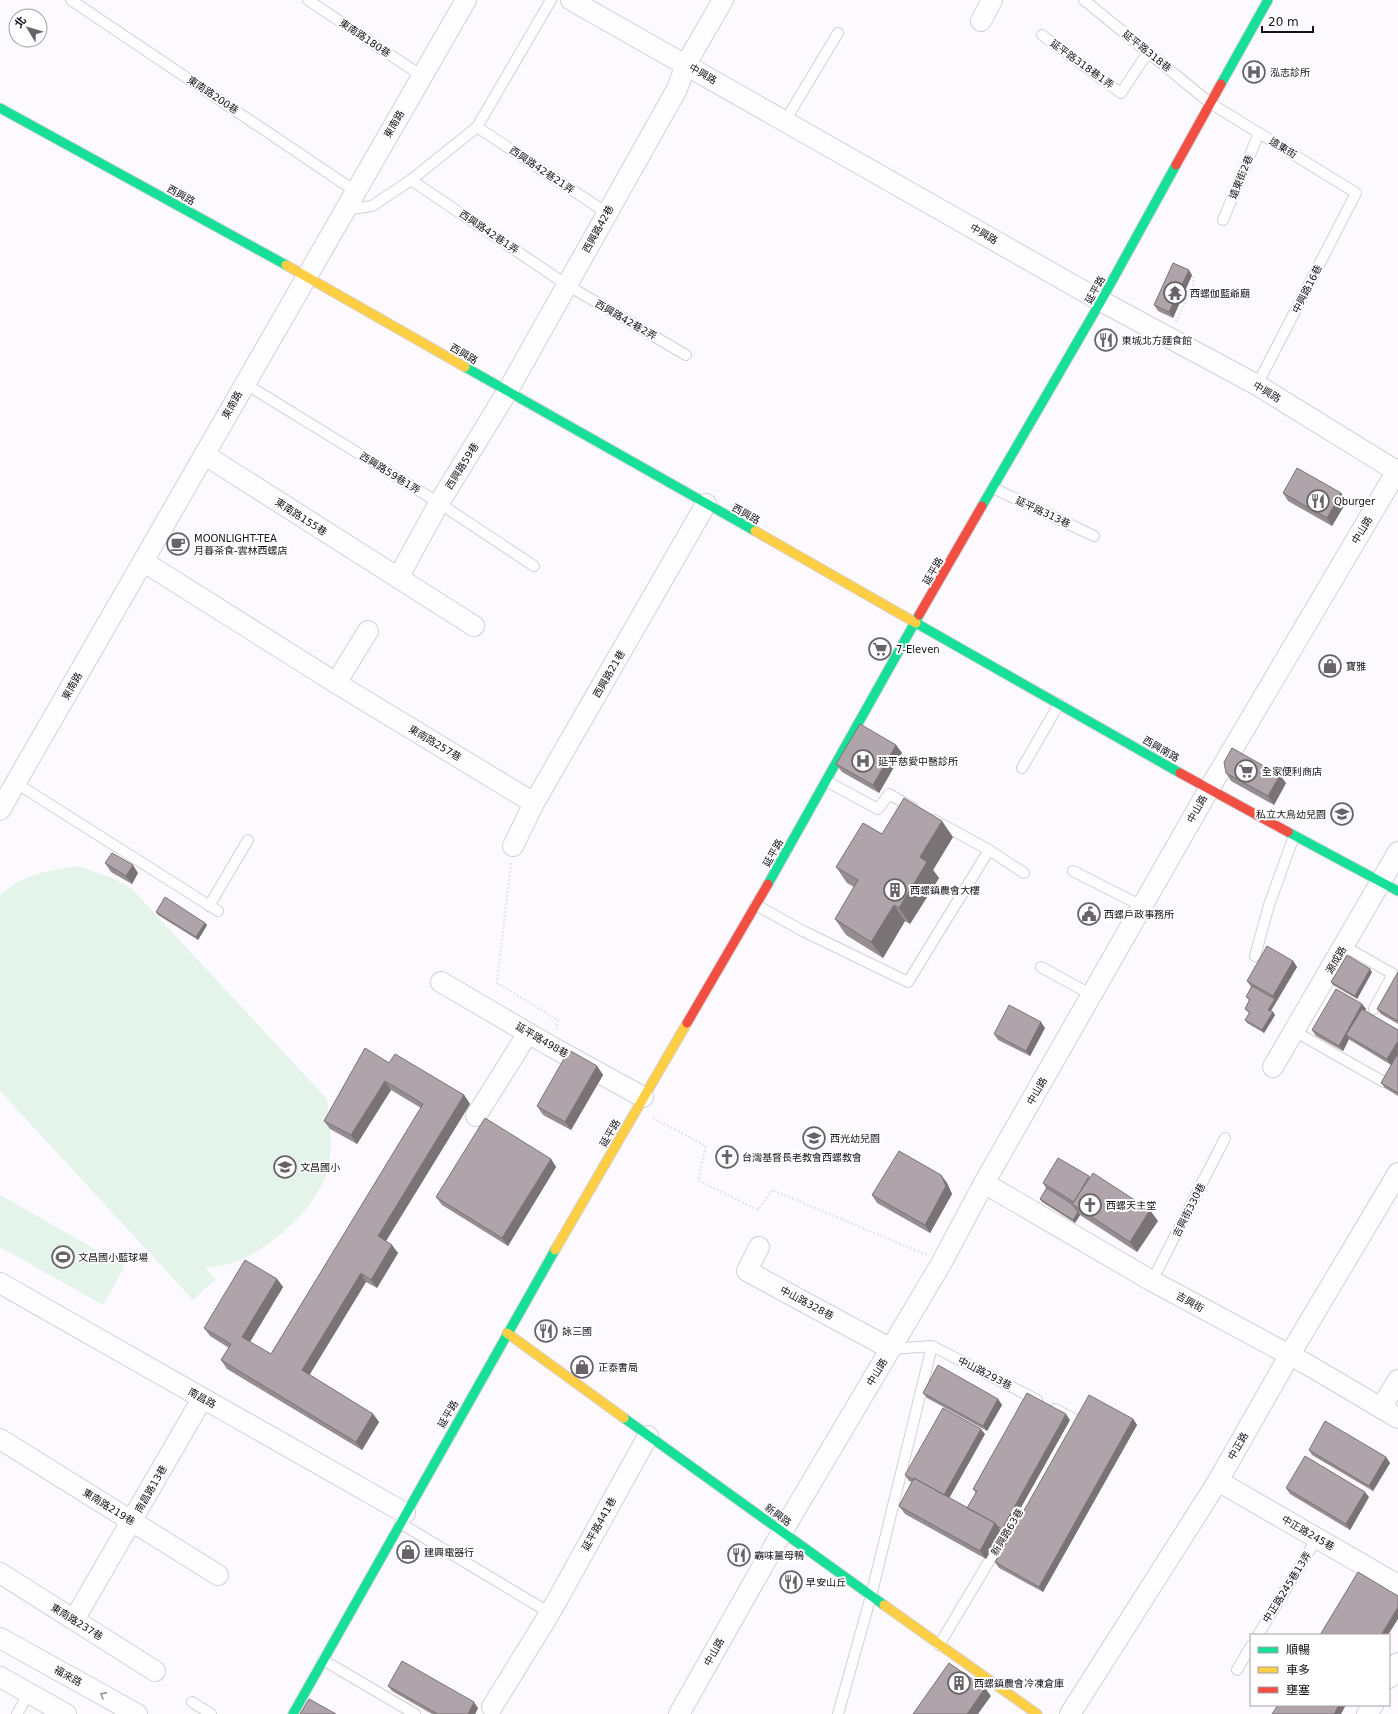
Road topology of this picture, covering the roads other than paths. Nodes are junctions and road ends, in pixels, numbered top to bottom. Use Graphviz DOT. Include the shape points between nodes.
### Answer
graph roads {
  1 [pos="71,0"];
  2 [pos="308,0"];
  3 [pos="466,0"];
  4 [pos="551,0"];
  5 [pos="571,0"];
  6 [pos="723,0"];
  7 [pos="992,0"];
  8 [pos="1084,0"];
  9 [pos="1268,0"];
  10 [pos="981,21"];
  11 [pos="838,33"];
  12 [pos="1042,35"];
  13 [pos="1148,52"];
  14 [pos="686,64"];
  15 [pos="422,76"];
  16 [pos="1210,103"];
  17 [pos="0,108"];
  18 [pos="785,121"];
  19 [pos="477,127"];
  20 [pos="1259,133"];
  21 [pos="411,180"];
  22 [pos="355,191"];
  23 [pos="1356,193"];
  24 [pos="344,210"];
  25 [pos="607,213"];
  26 [pos="1223,220"];
  27 [pos="307,277"];
  28 [pos="567,285"];
  29 [pos="1101,301"];
  30 [pos="686,355"];
  31 [pos="244,383"];
  32 [pos="1257,385"];
  33 [pos="508,392"];
  34 [pos="205,455"];
  35 [pos="1398,470"];
  36 [pos="993,488"];
  37 [pos="439,503"];
  38 [pos="706,504"];
  39 [pos="1094,536"];
  40 [pos="144,562"];
  41 [pos="534,566"];
  42 [pos="398,578"];
  43 [pos="916,622"];
  44 [pos="474,626"];
  45 [pos="368,631"];
  46 [pos="336,683"];
  47 [pos="1059,704"];
  48 [pos="1022,768"];
  49 [pos="826,781"];
  50 [pos="16,783"];
  51 [pos="1209,789"];
  52 [pos="534,803"];
  53 [pos="0,810"];
  54 [pos="1294,836"];
  55 [pos="248,840"];
  56 [pos="513,846"];
  57 [pos="988,850"];
  58 [pos="1398,852"];
  59 [pos="1073,871"];
  60 [pos="1024,873"];
  61 [pos="1381,882"];
  62 [pos="1398,891"];
  63 [pos="756,905"];
  64 [pos="1142,906"];
  65 [pos="1344,946"];
  66 [pos="1255,956"];
  67 [pos="1041,966"];
  68 [pos="441,982"];
  69 [pos="1092,995"];
  70 [pos="1374,1009"];
  71 [pos="1294,1031"];
  72 [pos="528,1033"];
  73 [pos="1273,1067"];
  74 [pos="1384,1082"];
  75 [pos="640,1103"];
  76 [pos="476,1116"];
  77 [pos="1225,1138"];
  78 [pos="1398,1173"];
  79 [pos="984,1183"];
  80 [pos="759,1247"];
  81 [pos="1152,1281"];
  82 [pos="1,1287"];
  83 [pos="507,1333"];
  84 [pos="932,1346"];
  85 [pos="891,1349"];
  86 [pos="1289,1356"];
  87 [pos="1398,1380"];
  88 [pos="202,1399"];
  89 [pos="1381,1408"];
  90 [pos="1398,1418"];
  91 [pos="1074,1419"];
  92 [pos="648,1436"];
  93 [pos="0,1439"];
  94 [pos="1218,1481"];
  95 [pos="402,1518"];
  96 [pos="132,1522"];
  97 [pos="782,1532"];
  98 [pos="1317,1538"];
  99 [pos="0,1573"];
  100 [pos="218,1575"];
  101 [pos="1398,1585"];
  102 [pos="871,1596"];
  103 [pos="550,1613"];
  104 [pos="74,1620"];
  105 [pos="1259,1634"];
  106 [pos="0,1638"];
  107 [pos="940,1645"];
  108 [pos="1250,1648"];
  109 [pos="323,1660"];
  110 [pos="1398,1663"];
  111 [pos="1236,1670"];
  112 [pos="155,1671"];
  113 [pos="1390,1676"];
  114 [pos="0,1677"];
  115 [pos="29,1693"];
  116 [pos="192,1702"];
  117 [pos="492,1707"];
  118 [pos="1023,1710"];
  119 [pos="17,1714"];
  120 [pos="66,1714"];
  121 [pos="137,1714"];
  122 [pos="211,1714"];
  123 [pos="293,1714"];
  124 [pos="415,1714"];
  125 [pos="679,1714"];
  126 [pos="838,1714"];
  127 [pos="1037,1714"];
  128 [pos="1070,1714"];
  1 -- 22 [label="lane, 東南路200巷"];
  2 -- 15 [label="lane, 東南路180巷"];
  3 -- 15 [label="street, 東南路"];
  4 -- 19 [label="lane"];
  5 -- 14 [label="street, 中興路"];
  6 -- 14 [label="street, 西興路42巷"];
  7 -- 10 [label="street"];
  8 -- 13 [label="lane, 延平路318巷"];
  9 -- 16 [label="street, 延平路"];
  11 -- 18 [label="lane"];
  12 -- 13 [label="lane, 延平路318巷1弄" via="1121,93"];
  13 -- 16 [label="lane, 延平路318巷"];
  14 -- 18 [label="street, 中興路"];
  14 -- 25 [label="street, 西興路42巷" via="677,89"];
  15 -- 22 [label="street, 東南路"];
  16 -- 20 [label="lane, 遠東街"];
  16 -- 29 [label="street, 延平路"];
  17 -- 27 [label="street, 西興路"];
  18 -- 29 [label="street, 中興路"];
  19 -- 21 [label="lane"];
  19 -- 25 [label="lane, 西興路42巷21弄"];
  20 -- 23 [label="lane, 遠東街"];
  20 -- 26 [label="lane, 遠東街2巷"];
  21 -- 24 [label="lane" via="372,206"];
  21 -- 28 [label="lane, 西興路42巷1弄"];
  22 -- 24 [label="street, 東南路"];
  23 -- 32 [label="lane, 中興路16巷"];
  24 -- 27 [label="street, 東南路"];
  25 -- 28 [label="street, 西興路42巷"];
  27 -- 31 [label="street, 東南路"];
  27 -- 33 [label="street, 西興路"];
  28 -- 30 [label="lane, 西興路42巷2弄"];
  28 -- 33 [label="street, 西興路42巷"];
  29 -- 32 [label="street, 中興路"];
  29 -- 36 [label="street, 延平路"];
  31 -- 34 [label="street, 東南路"];
  31 -- 37 [label="lane, 西興路59巷1弄"];
  32 -- 35 [label="street, 中興路"];
  33 -- 37 [label="street, 西興路59巷"];
  33 -- 38 [label="street, 西興路"];
  34 -- 40 [label="street, 東南路"];
  34 -- 42 [label="street, 東南路155巷"];
  35 -- 51 [label="street, 中山路"];
  36 -- 39 [label="lane, 延平路313巷"];
  36 -- 43 [label="street, 延平路"];
  37 -- 41 [label="lane, 西興路59巷1弄"];
  37 -- 42 [label="street, 西興路59巷"];
  38 -- 43 [label="street, 西興路"];
  38 -- 52 [label="street, 西興路21巷"];
  40 -- 46 [label="street, 東南路257巷"];
  40 -- 50 [label="street, 東南路"];
  42 -- 44 [label="street, 東南路155巷"];
  43 -- 47 [label="street, 西興南路"];
  43 -- 49 [label="street, 延平路"];
  45 -- 46 [label="street"];
  46 -- 52 [label="street, 東南路257巷"];
  47 -- 48 [label="lane"];
  47 -- 51 [label="street, 西興南路"];
  49 -- 57 [label="lane" via="878,809 889,794"];
  49 -- 63 [label="street, 延平路"];
  50 -- 53 [label="street, 東南路"];
  50 -- 55 [label="lane" via="214,908"];
  51 -- 54 [label="street, 西興南路"];
  51 -- 64 [label="street, 中山路"];
  52 -- 56 [label="street, 西興路21巷"];
  54 -- 61 [label="street, 西興南路"];
  54 -- 66 [label="lane" via="1269,905"];
  57 -- 60 [label="lane"];
  57 -- 63 [label="lane" via="908,982"];
  58 -- 61 [label="street, 源成路"];
  59 -- 64 [label="lane"];
  61 -- 62 [label="street, 西興南路"];
  61 -- 65 [label="street, 源成路"];
  63 -- 75 [label="street, 延平路"];
  64 -- 69 [label="street, 中山路"];
  65 -- 70 [label="lane" via="1394,974"];
  65 -- 71 [label="street, 源成路"];
  67 -- 69 [label="lane"];
  68 -- 72 [label="street, 延平路498巷"];
  69 -- 79 [label="street, 中山路"];
  71 -- 73 [label="street, 源成路"];
  71 -- 74 [label="lane"];
  72 -- 75 [label="street, 延平路498巷"];
  72 -- 76 [label="street"];
  75 -- 83 [label="street, 延平路"];
  77 -- 81 [label="lane, 吉興街330巷"];
  78 -- 86 [label="street, 中正路"];
  79 -- 81 [label="street, 吉興街"];
  79 -- 85 [label="street, 中山路"];
  80 -- 85 [label="street, 中山路328巷" via="747,1271"];
  81 -- 86 [label="street, 吉興街"];
  82 -- 88 [label="street, 南昌路"];
  83 -- 92 [label="street, 新興路"];
  83 -- 95 [label="street, 延平路"];
  84 -- 85 [label="lane"];
  84 -- 91 [label="lane, 中山路293巷"];
  84 -- 102 [label="lane"];
  85 -- 97 [label="street, 中山路"];
  86 -- 89 [label="street, 吉興街"];
  86 -- 94 [label="street, 中正路"];
  87 -- 89 [label="street"];
  88 -- 95 [label="street, 南昌路"];
  88 -- 96 [label="street, 南昌路13巷"];
  89 -- 90 [label="street, 吉興街"];
  91 -- 107 [label="lane, 新興路63巷"];
  92 -- 97 [label="street, 新興路"];
  92 -- 103 [label="street, 延平路441巷"];
  93 -- 96 [label="street, 東南路219巷"];
  94 -- 98 [label="street, 中正路245巷"];
  94 -- 128 [label="street, 中正路"];
  95 -- 103 [label="lane"];
  95 -- 109 [label="street, 延平路"];
  96 -- 100 [label="street, 東南路219巷"];
  96 -- 104 [label="street, 南昌路13巷"];
  97 -- 102 [label="street, 新興路"];
  97 -- 125 [label="street, 中山路"];
  98 -- 101 [label="street, 中正路245巷"];
  98 -- 105 [label="lane, 中正路245巷13弄"];
  99 -- 104 [label="street, 東南路237巷"];
  102 -- 107 [label="street, 新興路"];
  102 -- 126 [label="lane"];
  103 -- 117 [label="street, 延平路441巷"];
  104 -- 112 [label="street, 東南路237巷"];
  121 -- 106 [label="street, 福來路, one-way"];
  107 -- 118 [label="street, 新興路"];
  108 -- 111 [label="lane"];
  109 -- 123 [label="street, 延平路"];
  109 -- 124 [label="lane"];
  110 -- 113 [label="street"];
  114 -- 115 [label="street"];
  115 -- 119 [label="lane"];
  115 -- 120 [label="street"];
  116 -- 122 [label="lane"];
  118 -- 127 [label="street, 新興路"];
}
